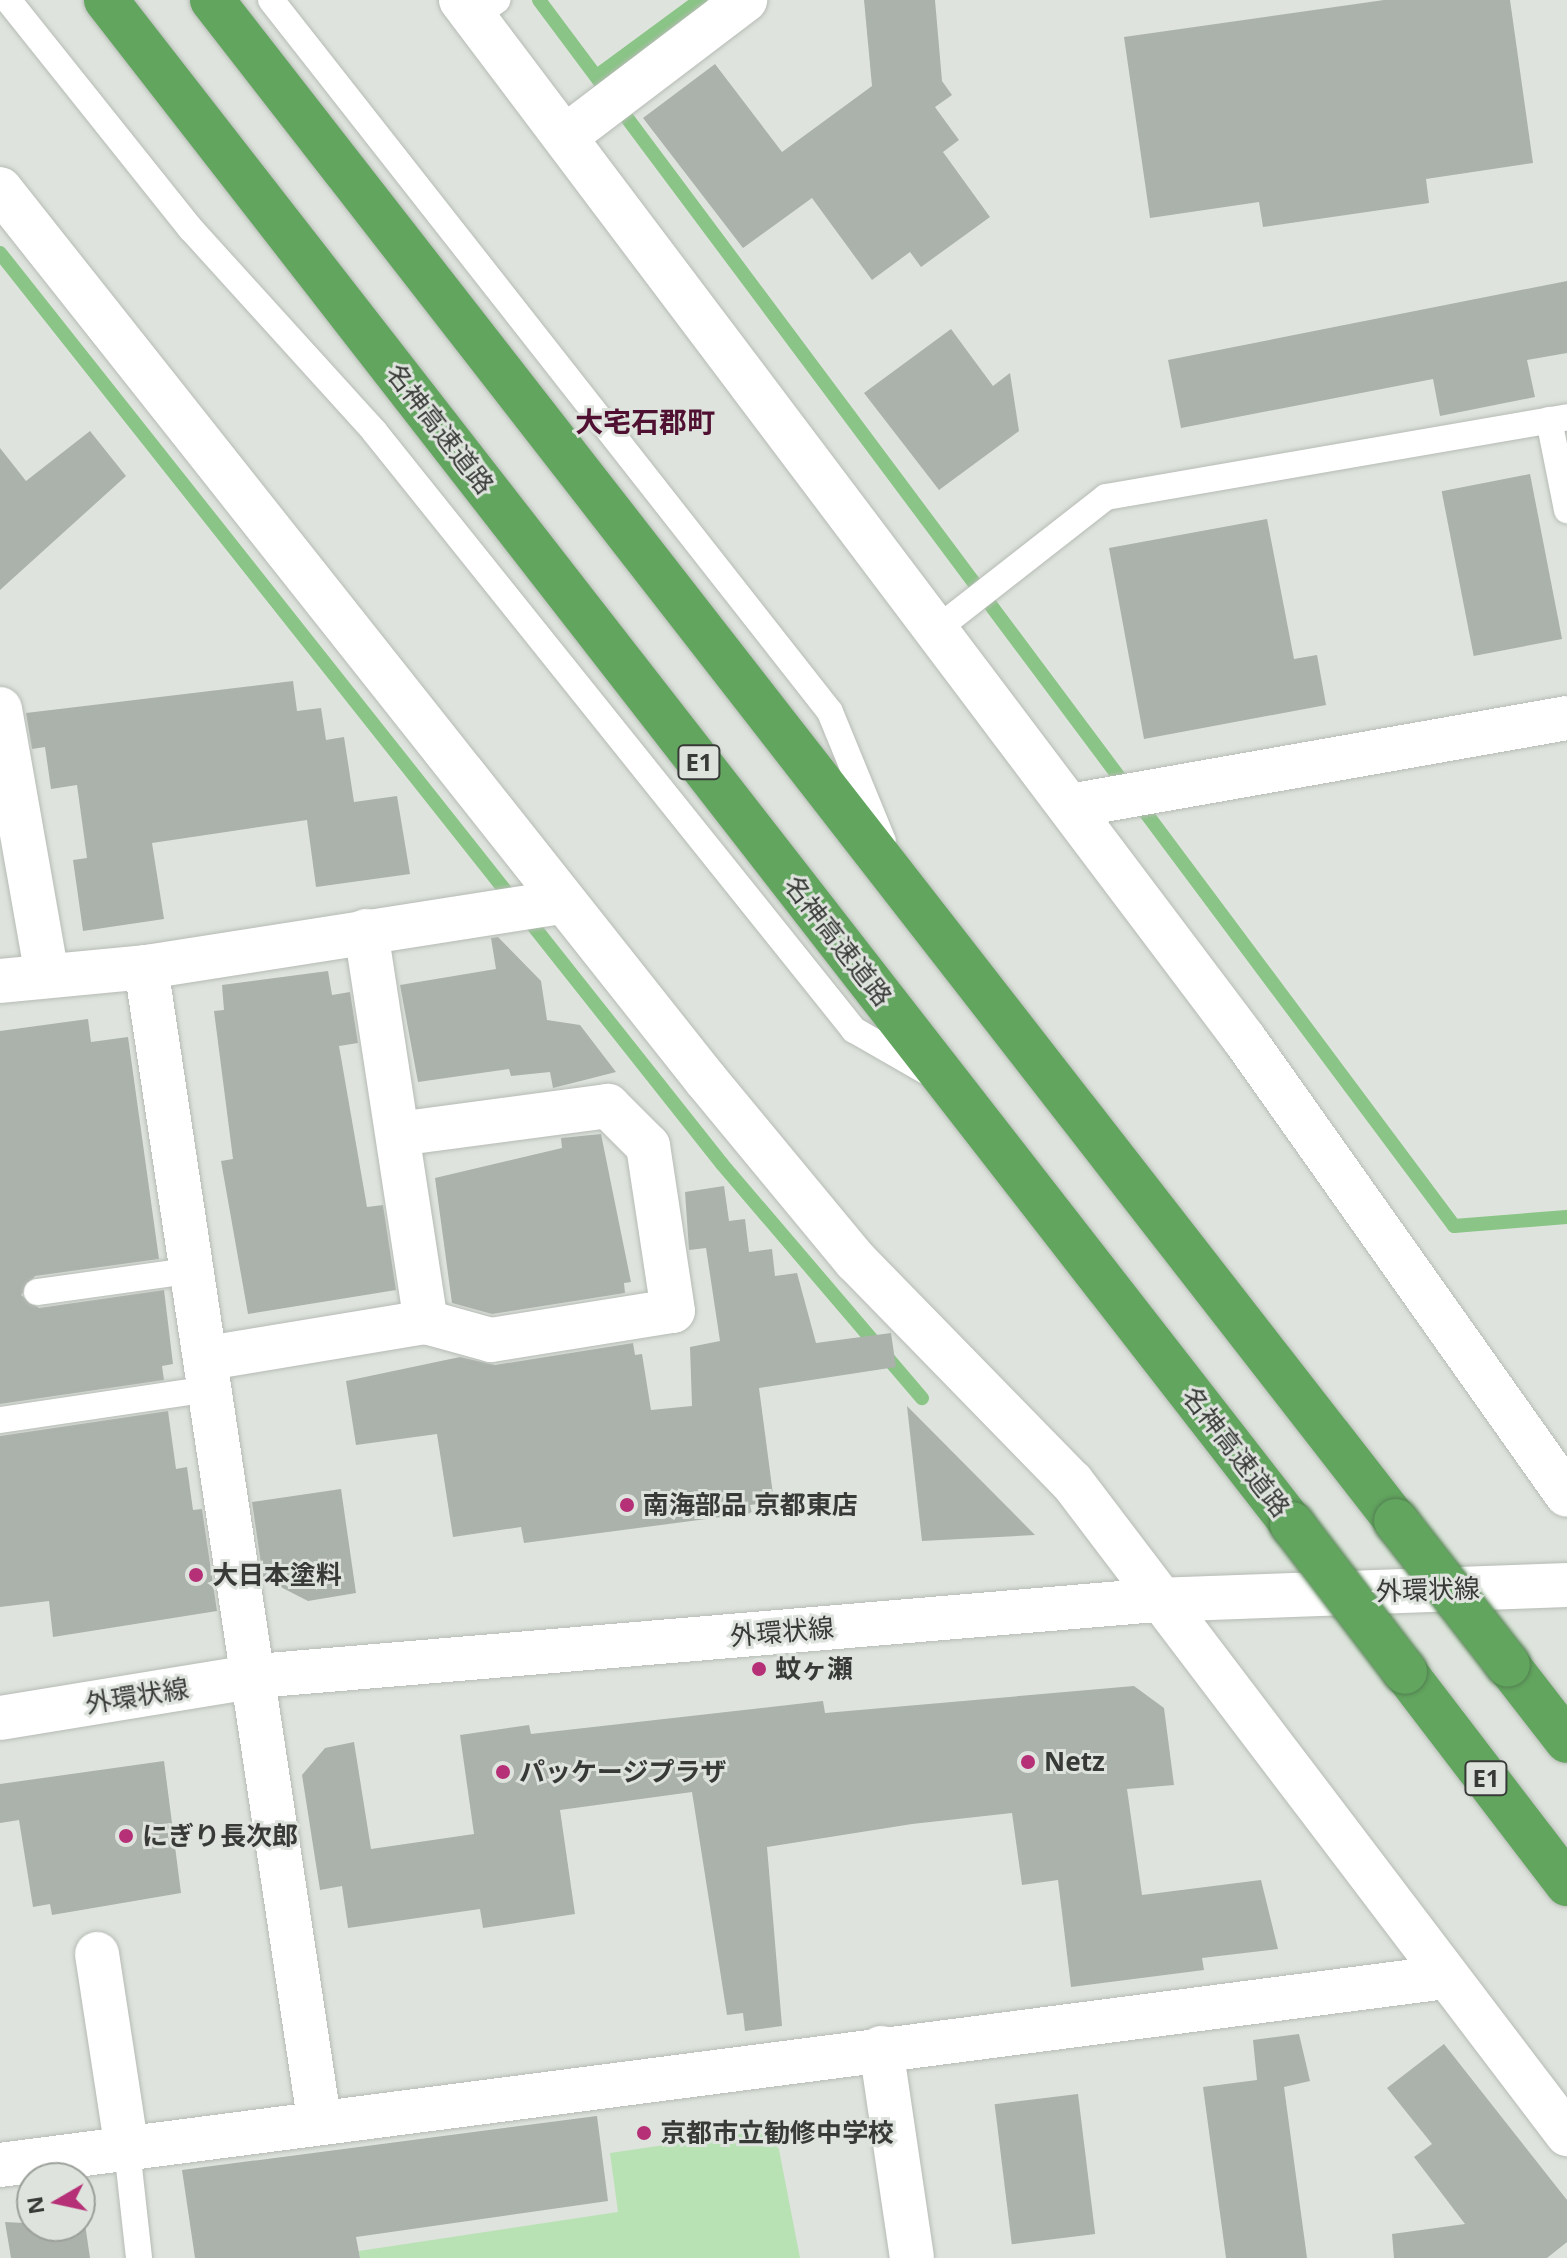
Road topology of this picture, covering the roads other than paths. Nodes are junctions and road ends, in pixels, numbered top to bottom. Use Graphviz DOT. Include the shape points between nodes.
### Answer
graph roads {
  1 [pos="8,0"];
  2 [pos="106,0"];
  3 [pos="212,0"];
  4 [pos="271,0"];
  5 [pos="745,0"];
  6 [pos="477,6"];
  7 [pos="566,136"];
  8 [pos="0,189"];
  9 [pos="1558,418"];
  10 [pos="1567,510"];
  11 [pos="937,629"];
  12 [pos="0,709"];
  13 [pos="1567,718"];
  14 [pos="1070,806"];
  15 [pos="902,887"];
  16 [pos="560,902"];
  17 [pos="366,931"];
  18 [pos="146,967"];
  19 [pos="47,976"];
  20 [pos="0,981"];
  21 [pos="950,1085"];
  22 [pos="399,1134"];
  23 [pos="195,1270"];
  24 [pos="37,1292"];
  25 [pos="426,1322"];
  26 [pos="210,1374"];
  27 [pos="0,1420"];
  28 [pos="1567,1495"];
  29 [pos="1567,1585"];
  30 [pos="1157,1600"];
  31 [pos="257,1676"];
  32 [pos="0,1718"];
  33 [pos="1567,1741"];
  34 [pos="1567,1884"];
  35 [pos="97,1954"];
  36 [pos="1445,1977"];
  37 [pos="881,2048"];
  38 [pos="319,2119"];
  39 [pos="1567,2134"];
  40 [pos="127,2149"];
  41 [pos="0,2165"];
  42 [pos="139,2258"];
  43 [pos="912,2258"];
  1 -- 21 [label="lane" via="191,229 374,431 854,1030"];
  2 -- 21 [label="highway, 名神高速道路 / E1"];
  3 -- 15 [label="highway"];
  4 -- 15 [label="lane" via="830,712"];
  5 -- 7 [label="street"];
  6 -- 7 [label="street"];
  7 -- 11 [label="street"];
  8 -- 16 [label="street"];
  9 -- 10 [label="lane"];
  9 -- 11 [label="lane" via="1106,497"];
  11 -- 14 [label="street"];
  12 -- 19 [label="street"];
  13 -- 14 [label="street"];
  14 -- 28 [label="street" via="1437,1303"];
  15 -- 33 [label="highway, bridge"];
  16 -- 17 [label="street"];
  16 -- 30 [label="street" via="856,1261 1072,1482"];
  17 -- 18 [label="street"];
  17 -- 22 [label="street"];
  18 -- 19 [label="street"];
  18 -- 23 [label="street"];
  19 -- 20 [label="street"];
  21 -- 34 [label="highway, 名神高速道路 / E1, bridge"];
  22 -- 25 [label="street"];
  22 -- 25 [label="street" via="608,1106 648,1146 673,1311 491,1340"];
  23 -- 24 [label="lane"];
  23 -- 26 [label="street"];
  25 -- 26 [label="street"];
  26 -- 27 [label="lane"];
  26 -- 31 [label="street"];
  29 -- 30 [label="street, 外環状線"];
  30 -- 31 [label="street, 外環状線"];
  30 -- 36 [label="street"];
  31 -- 32 [label="street, 外環状線"];
  31 -- 38 [label="street"];
  35 -- 40 [label="street"];
  36 -- 37 [label="street"];
  36 -- 39 [label="street"];
  37 -- 38 [label="street"];
  37 -- 43 [label="street"];
  38 -- 40 [label="street"];
  40 -- 41 [label="street"];
  40 -- 42 [label="lane"];
}
